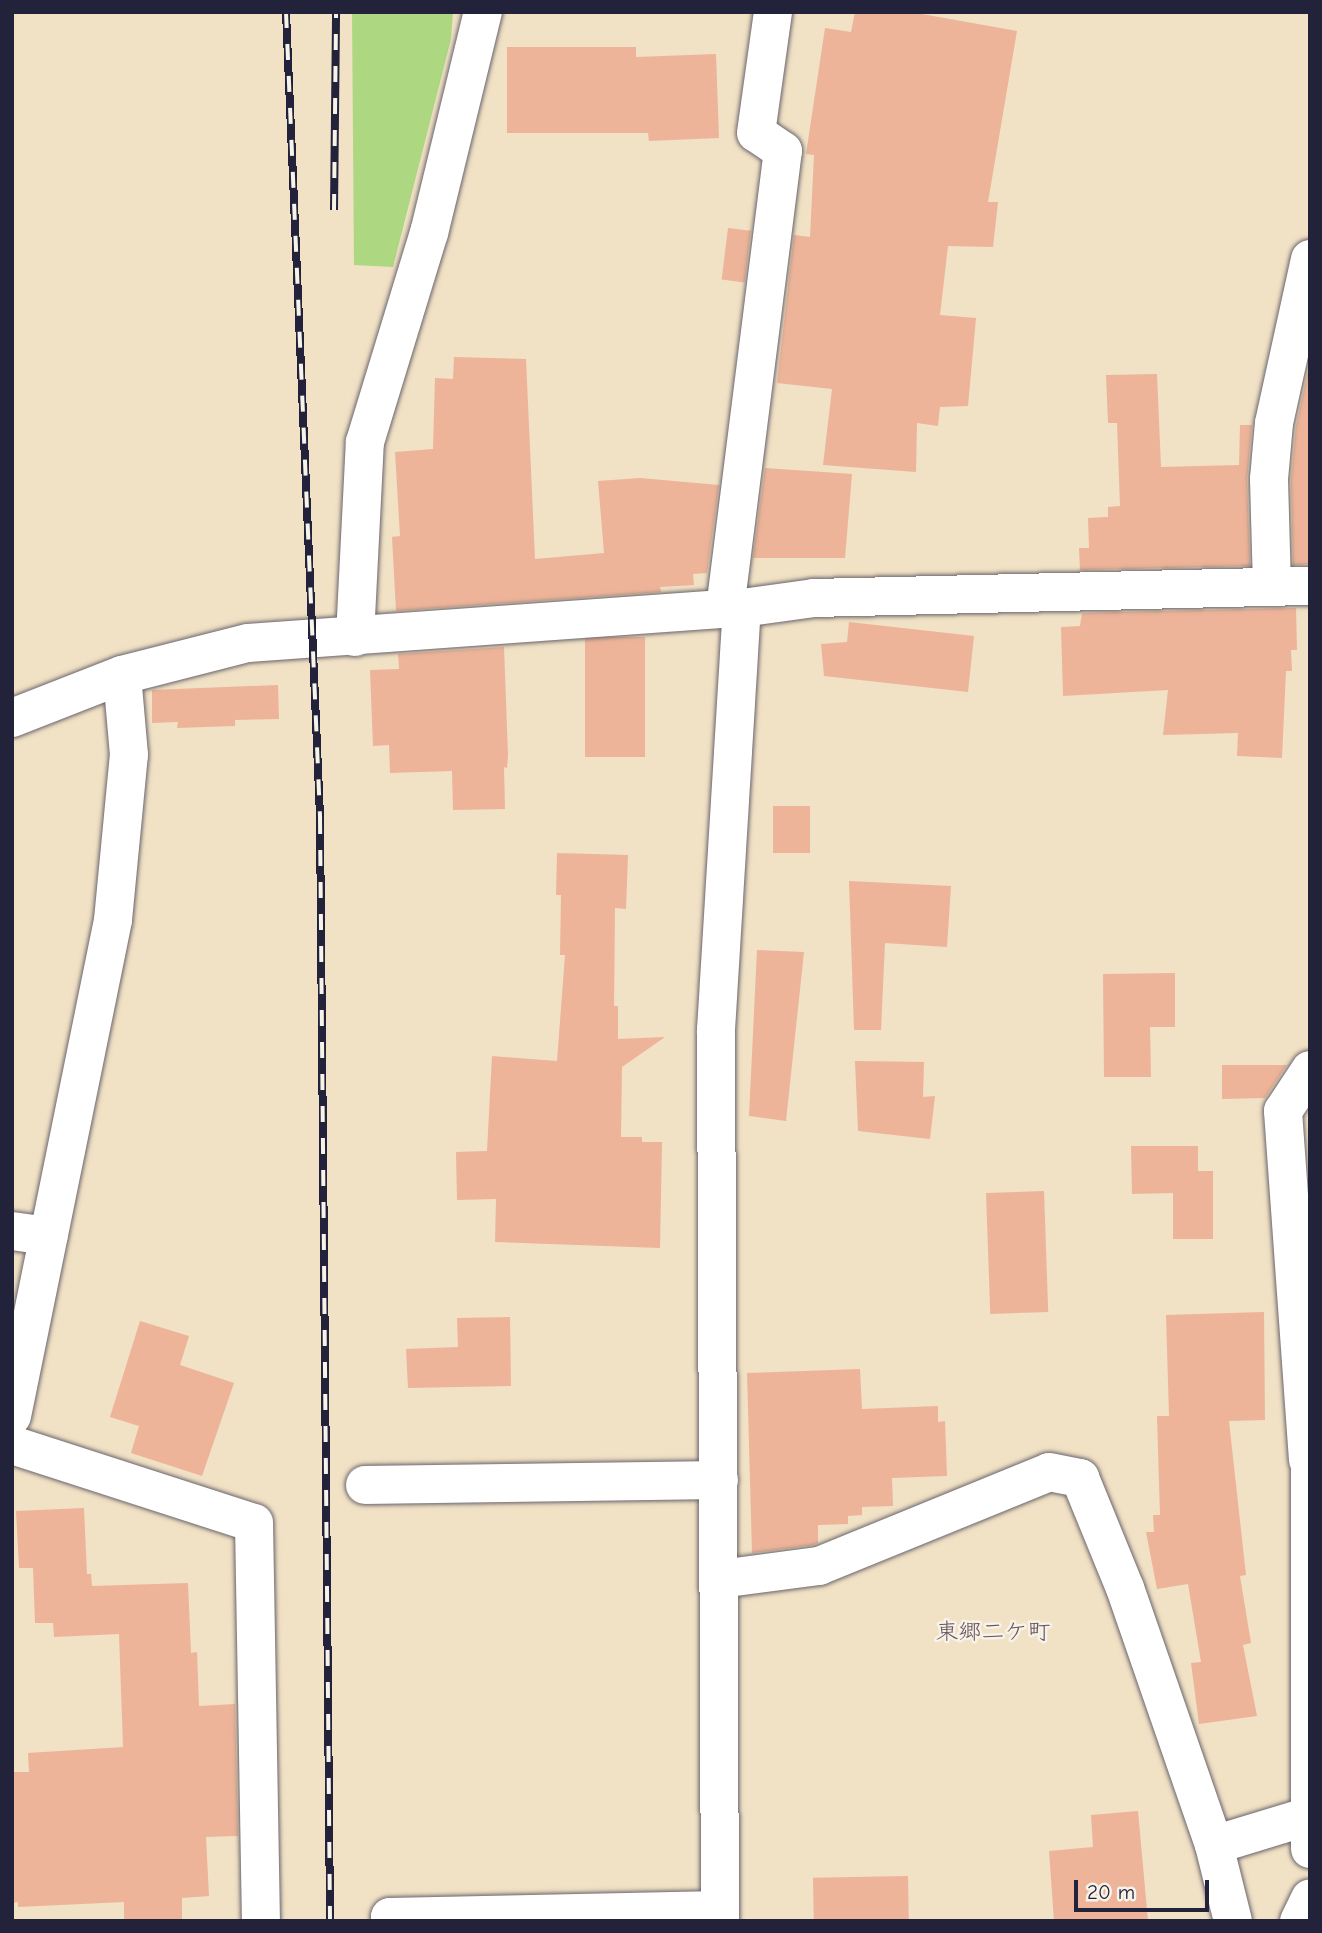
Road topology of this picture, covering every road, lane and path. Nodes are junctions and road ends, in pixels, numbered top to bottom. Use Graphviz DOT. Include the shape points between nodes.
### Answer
graph roads {
  1 [pos="483,12"];
  2 [pos="773,12"];
  3 [pos="1310,259"];
  4 [pos="1310,586"];
  5 [pos="1272,587"];
  6 [pos="733,608"];
  7 [pos="355,637"];
  8 [pos="122,675"];
  9 [pos="12,718"];
  10 [pos="1310,1070"];
  11 [pos="31,1234"];
  12 [pos="12,1416"];
  13 [pos="12,1445"];
  14 [pos="1309,1460"];
  15 [pos="719,1480"];
  16 [pos="365,1485"];
  17 [pos="720,1579"];
  18 [pos="1309,1833"];
  19 [pos="1214,1845"];
  20 [pos="1310,1898"];
  21 [pos="720,1915"];
  22 [pos="261,1921"];
  23 [pos="390,1921"];
  24 [pos="1233,1921"];
  25 [pos="1299,1921"];
  1 -- 7 [label="street" via="429,233 365,442"];
  2 -- 6 [label="street" via="756,133 783,151"];
  3 -- 5 [label="street" via="1274,423 1269,479"];
  4 -- 5 [label="street"];
  5 -- 6 [label="street" via="814,598"];
  6 -- 7 [label="street"];
  6 -- 15 [label="street" via="716,1030"];
  7 -- 8 [label="street" via="248,643"];
  8 -- 9 [label="street"];
  8 -- 11 [label="street" via="129,755 113,920"];
  10 -- 14 [label="street" via="1283,1111"];
  11 -- 12 [label="street"];
  13 -- 22 [label="street" via="254,1523"];
  14 -- 18 [label="street"];
  15 -- 16 [label="street"];
  15 -- 17 [label="street"];
  17 -- 19 [label="street" via="819,1566 1049,1472 1080,1478 1125,1588"];
  17 -- 21 [label="street"];
  18 -- 19 [label="street"];
  19 -- 24 [label="street"];
  20 -- 25 [label="street"];
  21 -- 23 [label="street" via="390,1917"];
}
